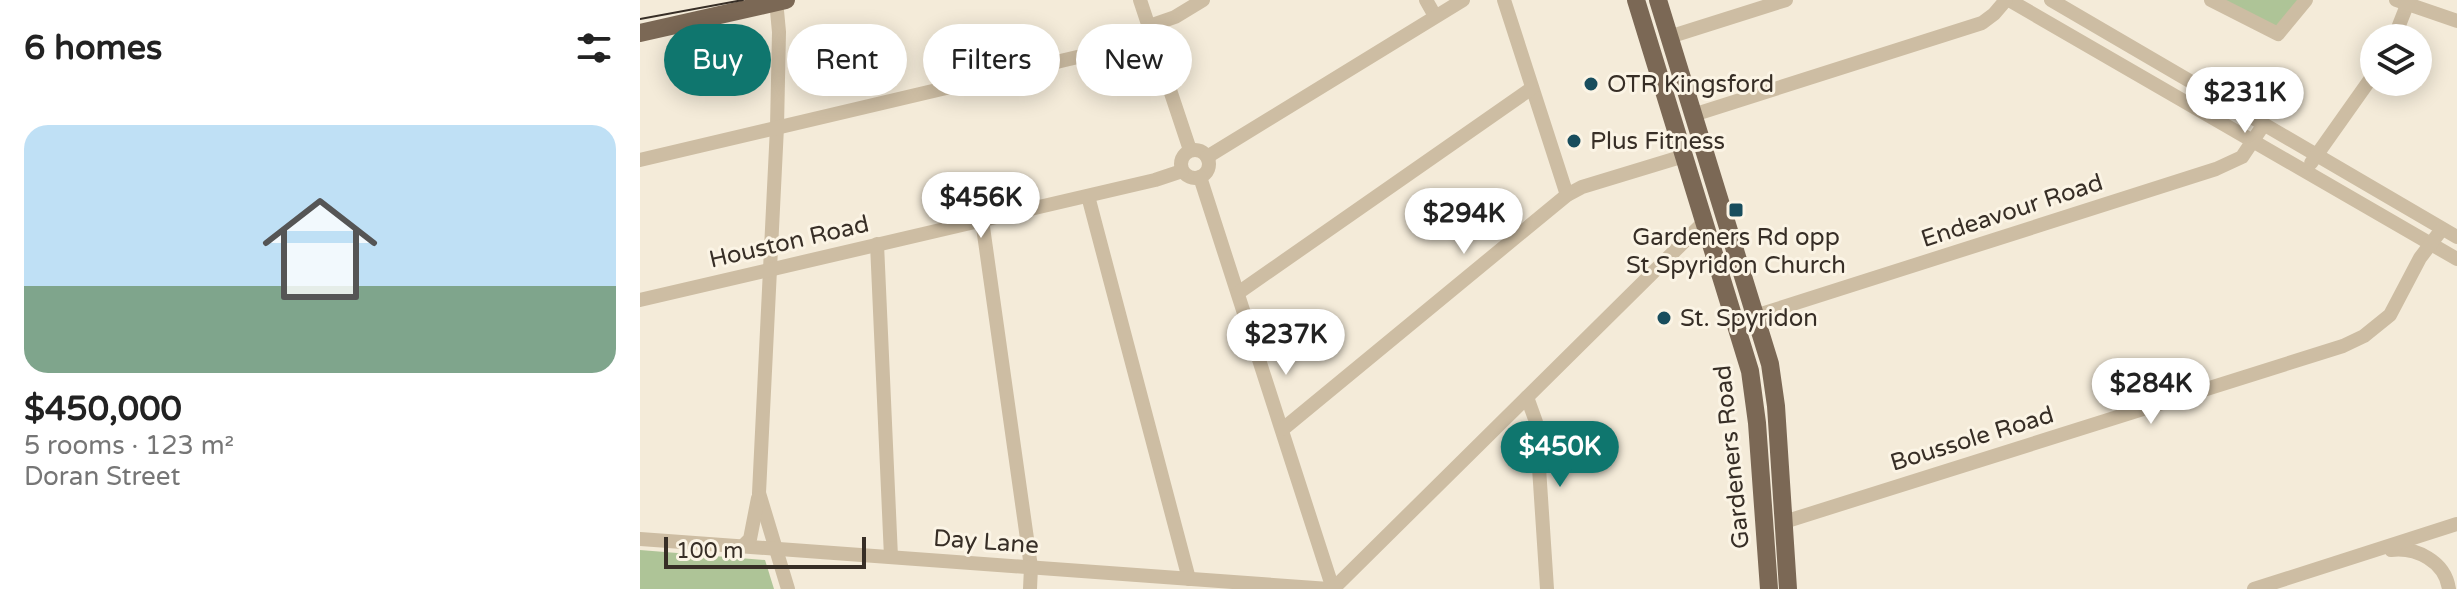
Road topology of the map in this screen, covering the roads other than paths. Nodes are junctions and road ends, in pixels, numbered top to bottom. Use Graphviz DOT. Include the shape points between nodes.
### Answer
graph roads {
  1 [pos="1140,0"];
  2 [pos="1203,0"];
  3 [pos="1426,0"];
  4 [pos="1463,0"];
  5 [pos="1504,0"];
  6 [pos="1636,0"];
  7 [pos="1658,0"];
  8 [pos="1786,0"];
  9 [pos="2007,0"];
  10 [pos="2211,0"];
  11 [pos="2306,0"];
  12 [pos="779,1"];
  13 [pos="2053,1"];
  14 [pos="2404,1"];
  15 [pos="1435,16"];
  16 [pos="2457,21"];
  17 [pos="1148,24"];
  18 [pos="1164,24"];
  19 [pos="2398,24"];
  20 [pos="640,33"];
  21 [pos="1669,37"];
  22 [pos="1076,52"];
  23 [pos="1532,88"];
  24 [pos="2360,94"];
  25 [pos="1172,96"];
  26 [pos="1693,115"];
  27 [pos="2264,124"];
  28 [pos="777,127"];
  29 [pos="2253,141"];
  30 [pos="1190,150"];
  31 [pos="1684,156"];
  32 [pos="2316,156"];
  33 [pos="1207,157"];
  34 [pos="640,160"];
  35 [pos="2306,170"];
  36 [pos="1182,171"];
  37 [pos="1200,177"];
  38 [pos="1567,195"];
  39 [pos="1088,196"];
  40 [pos="982,220"];
  41 [pos="1704,222"];
  42 [pos="2442,229"];
  43 [pos="2457,237"];
  44 [pos="877,244"];
  45 [pos="2432,244"];
  46 [pos="2457,259"];
  47 [pos="769,270"];
  48 [pos="1238,293"];
  49 [pos="640,300"];
  50 [pos="1755,316"];
  51 [pos="1527,397"];
  52 [pos="1283,429"];
  53 [pos="759,493"];
  54 [pos="1784,522"];
  55 [pos="2457,524"];
  56 [pos="640,539"];
  57 [pos="743,546"];
  58 [pos="776,548"];
  59 [pos="2371,552"];
  60 [pos="891,557"];
  61 [pos="1031,567"];
  62 [pos="1189,579"];
  63 [pos="788,589"];
  64 [pos="1030,589"];
  65 [pos="1331,589"];
  66 [pos="1547,589"];
  67 [pos="1769,589"];
  68 [pos="1788,589"];
  69 [pos="2254,589"];
  70 [pos="2449,589"];
  1 -- 17 [label="street"];
  2 -- 18 [label="street"];
  3 -- 15 [label="street"];
  4 -- 15 [label="street"];
  5 -- 23 [label="street"];
  6 -- 31 [label="main road, Gardeners Road"];
  7 -- 21 [label="main road, Gardeners Road"];
  8 -- 21 [label="street"];
  9 -- 26 [label="street" via="1982,23"];
  9 -- 29 [label="street"];
  10 -- 11 [label="street" via="2278,34"];
  12 -- 20 [label="main road"];
  12 -- 28 [label="street"];
  13 -- 27 [label="street"];
  14 -- 16 [label="street"];
  14 -- 19 [label="street"];
  15 -- 33 [label="street"];
  21 -- 26 [label="main road, Gardeners Road"];
  22 -- 28 [label="street"];
  23 -- 38 [label="street"];
  23 -- 48 [label="street"];
  24 -- 32 [label="street"];
  25 -- 30 [label="street"];
  26 -- 50 [label="main road, Gardeners Road"];
  27 -- 29 [label="street, Endeavour Road"];
  27 -- 32 [label="street"];
  28 -- 34 [label="street"];
  28 -- 47 [label="street"];
  29 -- 35 [label="street"];
  29 -- 50 [label="street, Endeavour Road" via="2242,157 2216,169"];
  30 -- 33 [label="street"];
  30 -- 36 [label="street" via="1182,157"];
  31 -- 38 [label="street"];
  31 -- 41 [label="main road, Gardeners Road"];
  32 -- 35 [label="street"];
  32 -- 42 [label="street"];
  33 -- 37 [label="street" via="1208,170"];
  35 -- 45 [label="street"];
  36 -- 37 [label="street"];
  36 -- 39 [label="street, Houston Road"];
  37 -- 48 [label="street"];
  38 -- 52 [label="street"];
  39 -- 40 [label="street, Houston Road"];
  39 -- 62 [label="street"];
  40 -- 44 [label="street, Houston Road"];
  40 -- 61 [label="street"];
  41 -- 51 [label="street"];
  41 -- 67 [label="main road, Gardeners Road" via="1750,371"];
  42 -- 43 [label="street"];
  42 -- 45 [label="street, Boussole Road"];
  44 -- 47 [label="street, Houston Road"];
  44 -- 60 [label="street"];
  45 -- 46 [label="street"];
  45 -- 54 [label="street, Boussole Road" via="2390,315 2343,346"];
  47 -- 49 [label="street, Houston Road"];
  47 -- 53 [label="street"];
  48 -- 52 [label="street"];
  50 -- 54 [label="main road, Gardeners Road" via="1774,388"];
  51 -- 65 [label="street"];
  51 -- 66 [label="street" via="1536,422"];
  52 -- 65 [label="street"];
  53 -- 57 [label="street" via="750,539"];
  53 -- 58 [label="street"];
  54 -- 68 [label="main road, Gardeners Road"];
  55 -- 59 [label="street"];
  56 -- 57 [label="street, Day Lane"];
  57 -- 58 [label="street, Day Lane"];
  58 -- 60 [label="street, Day Lane"];
  58 -- 63 [label="street"];
  59 -- 69 [label="street"];
  59 -- 70 [label="street" via="2405,549 2426,555 2448,580"];
  60 -- 61 [label="street, Day Lane"];
  61 -- 62 [label="street, Day Lane"];
  61 -- 64 [label="street"];
  62 -- 65 [label="street, Day Lane"];
}
